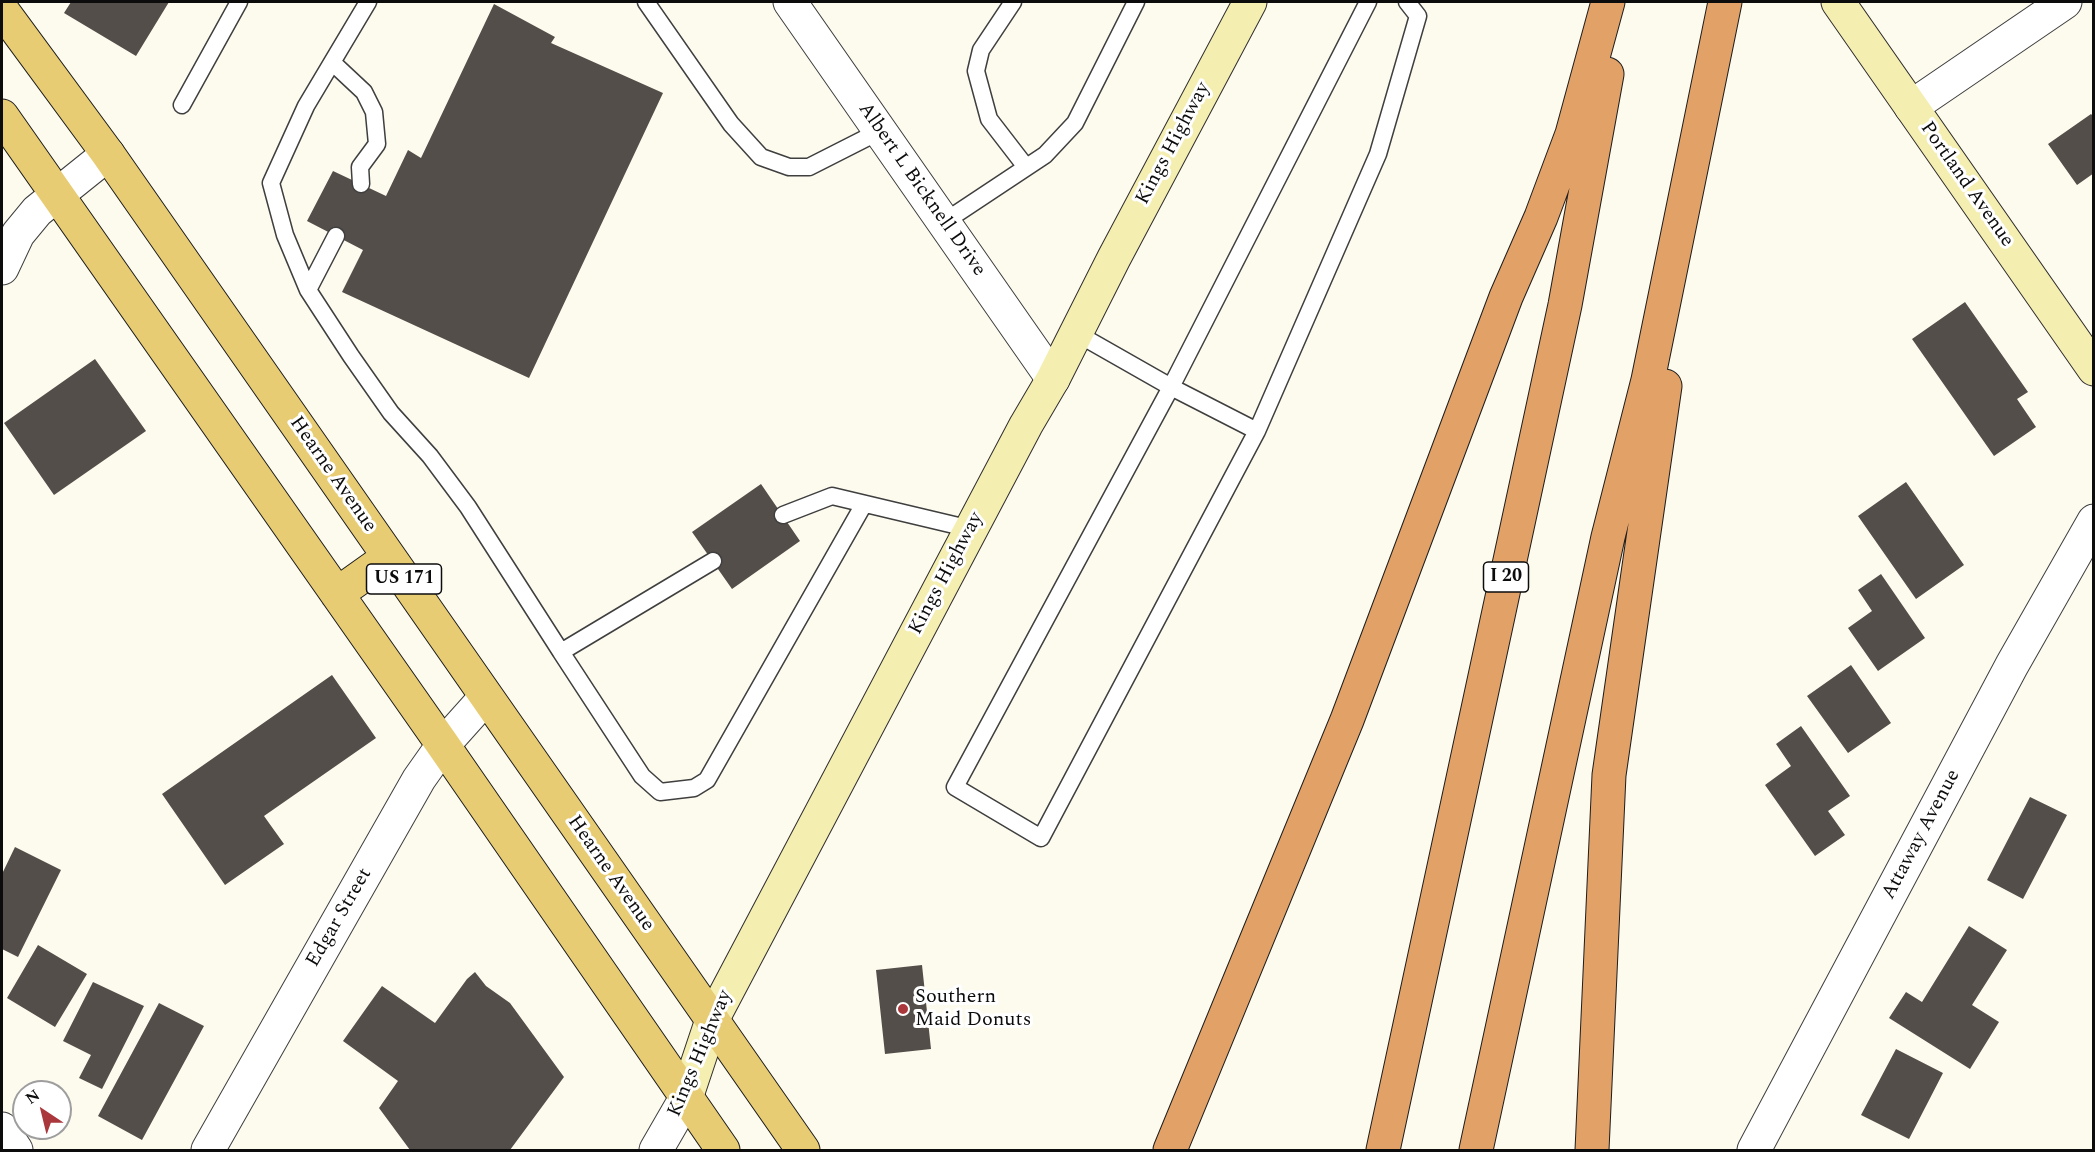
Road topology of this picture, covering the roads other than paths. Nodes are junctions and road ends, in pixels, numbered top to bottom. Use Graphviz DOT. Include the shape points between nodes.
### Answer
graph roads {
  1 [pos="239,2"];
  2 [pos="368,2"];
  3 [pos="646,2"];
  4 [pos="790,2"];
  5 [pos="1013,2"];
  6 [pos="1136,2"];
  7 [pos="1250,2"];
  8 [pos="1368,2"];
  9 [pos="1407,2"];
  10 [pos="1608,2"];
  11 [pos="1618,2"];
  12 [pos="1725,2"];
  13 [pos="1838,2"];
  14 [pos="2065,2"];
  15 [pos="2,10"];
  16 [pos="1717,42"];
  17 [pos="333,63"];
  18 [pos="182,105"];
  19 [pos="1911,107"];
  20 [pos="2,116"];
  21 [pos="880,132"];
  22 [pos="108,154"];
  23 [pos="1026,168"];
  24 [pos="361,184"];
  25 [pos="57,194"];
  26 [pos="944,222"];
  27 [pos="336,236"];
  28 [pos="2,268"];
  29 [pos="308,290"];
  30 [pos="1076,333"];
  31 [pos="2094,369"];
  32 [pos="1053,379"];
  33 [pos="1171,387"];
  34 [pos="1257,431"];
  35 [pos="864,504"];
  36 [pos="783,515"];
  37 [pos="2094,521"];
  38 [pos="970,530"];
  39 [pos="389,557"];
  40 [pos="713,561"];
  41 [pos="337,594"];
  42 [pos="561,652"];
  43 [pos="486,697"];
  44 [pos="444,745"];
  45 [pos="712,1020"];
  46 [pos="686,1098"];
  47 [pos="2,1129"];
  48 [pos="16,1150"];
  49 [pos="208,1150"];
  50 [pos="657,1150"];
  51 [pos="723,1150"];
  52 [pos="803,1150"];
  53 [pos="1170,1150"];
  54 [pos="1383,1150"];
  55 [pos="1476,1150"];
  56 [pos="1592,1150"];
  57 [pos="1754,1150"];
  1 -- 18 [label="lane"];
  2 -- 17 [label="lane"];
  3 -- 21 [label="lane" via="731,124 760,157 789,167 808,166"];
  4 -- 21 [label="street, Albert L Bicknell Drive"];
  5 -- 23 [label="lane" via="981,50 976,70 988,119"];
  6 -- 23 [label="lane" via="1075,123 1045,155"];
  7 -- 30 [label="main road, Kings Highway"];
  8 -- 33 [label="lane"];
  9 -- 34 [label="lane" via="1418,16 1378,154"];
  10 -- 53 [label="highway" via="1572,134 1545,207 1506,297 1347,720"];
  11 -- 54 [label="highway, I 20" via="1565,305"];
  12 -- 16 [label="highway"];
  13 -- 19 [label="main road, Portland Avenue"];
  14 -- 19 [label="street"];
  15 -- 22 [label="main road, Hearne Avenue / US 171"];
  16 -- 55 [label="highway" via="1648,380 1608,537"];
  16 -- 56 [label="highway" via="1609,775"];
  17 -- 24 [label="lane" via="364,92 374,112 377,144 360,167"];
  17 -- 29 [label="lane" via="306,106 271,183 285,235"];
  19 -- 31 [label="main road, Portland Avenue"];
  20 -- 25 [label="main road, US 171"];
  21 -- 26 [label="street, Albert L Bicknell Drive"];
  22 -- 25 [label="street"];
  22 -- 39 [label="main road, Hearne Avenue / US 171"];
  23 -- 26 [label="lane"];
  25 -- 28 [label="street" via="18,234"];
  25 -- 41 [label="main road, US 171"];
  26 -- 32 [label="street, Albert L Bicknell Drive"];
  27 -- 29 [label="lane"];
  29 -- 42 [label="lane" via="391,413 468,507"];
  30 -- 32 [label="main road, Kings Highway"];
  30 -- 33 [label="lane"];
  32 -- 38 [label="main road, Kings Highway"];
  33 -- 34 [label="lane"];
  33 -- 34 [label="lane" via="955,787 1041,838"];
  35 -- 36 [label="lane" via="832,496"];
  35 -- 38 [label="lane"];
  35 -- 42 [label="lane" via="707,780 694,788 660,792 642,776"];
  37 -- 57 [label="street, Attaway Avenue" via="2012,665"];
  38 -- 45 [label="main road, Kings Highway"];
  39 -- 41 [label="main road"];
  39 -- 43 [label="main road, Hearne Avenue / US 171"];
  40 -- 42 [label="lane"];
  41 -- 44 [label="main road, US 171"];
  43 -- 44 [label="street, Edgar Street"];
  43 -- 45 [label="main road, Hearne Avenue / US 171"];
  44 -- 46 [label="main road, US 171"];
  44 -- 49 [label="street, Edgar Street" via="419,779"];
  45 -- 46 [label="main road, Kings Highway"];
  45 -- 52 [label="main road, Hearne Avenue / US 171"];
  46 -- 50 [label="street, Kings Highway"];
  46 -- 51 [label="main road, US 171"];
  47 -- 48 [label="street"];
}
